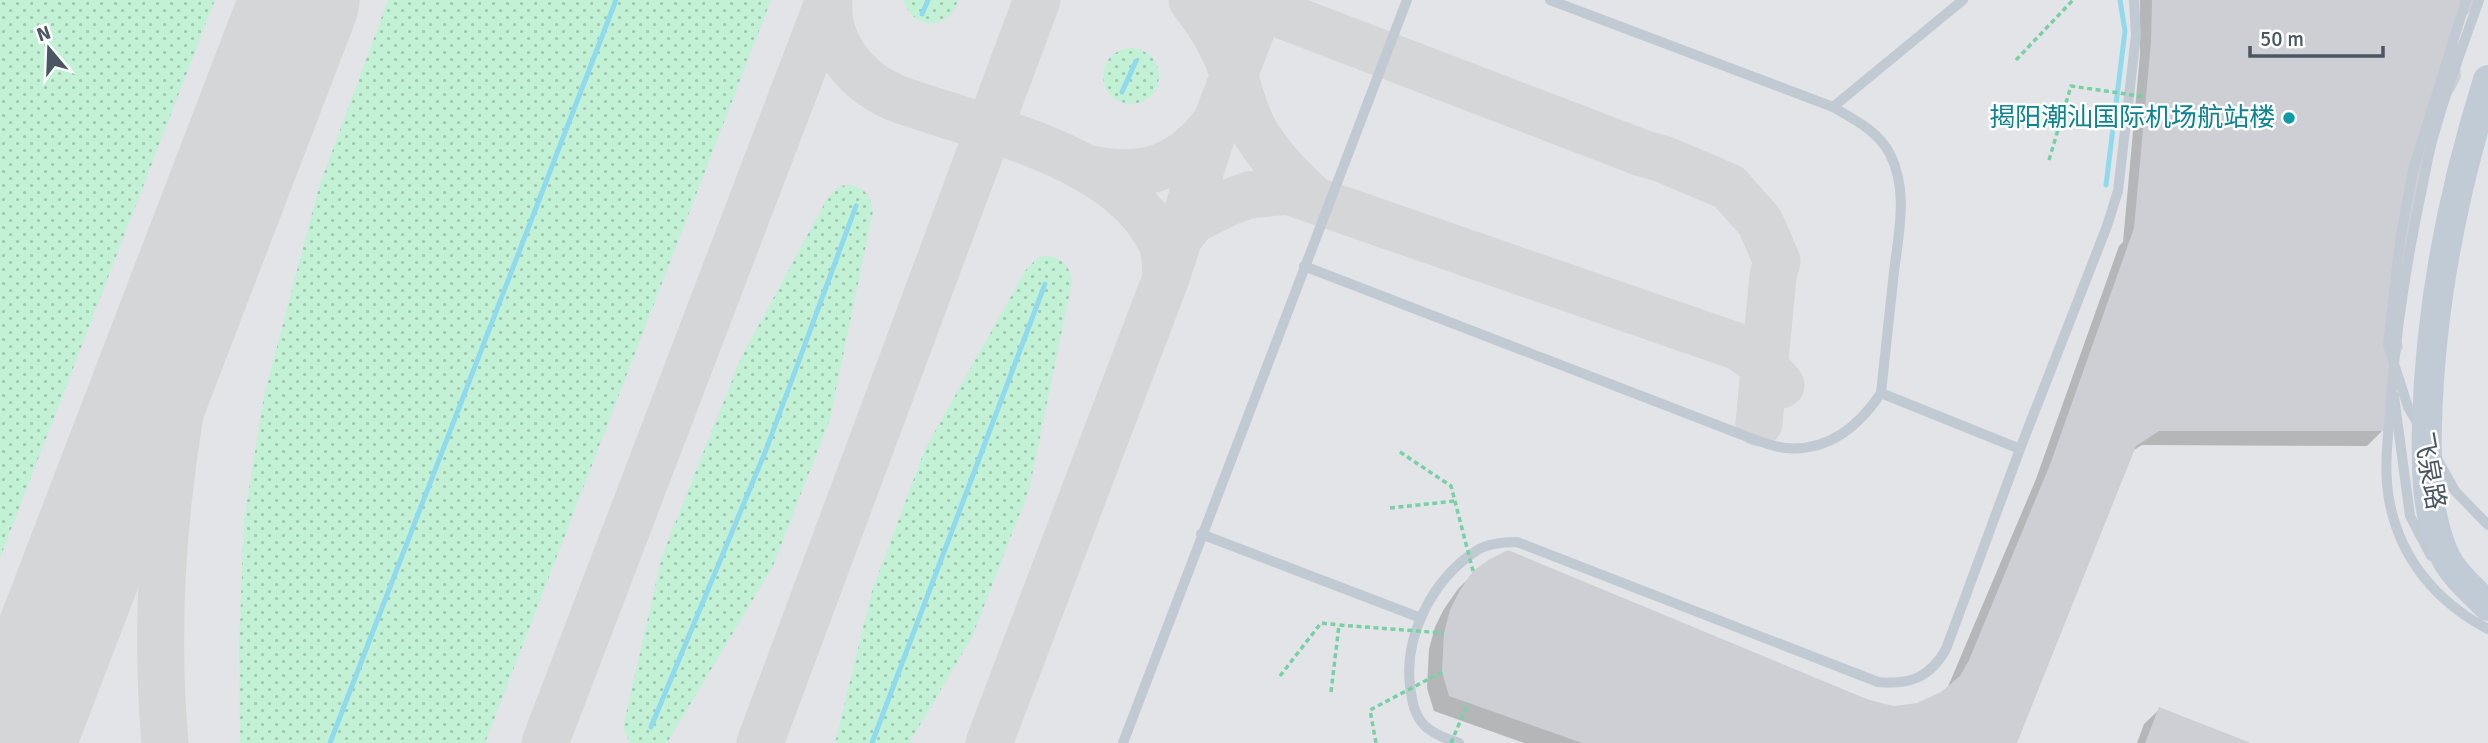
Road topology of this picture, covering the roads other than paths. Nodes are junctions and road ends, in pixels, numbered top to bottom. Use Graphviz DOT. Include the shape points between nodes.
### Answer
graph roads {
  1 [pos="1407,0"];
  2 [pos="1550,0"];
  3 [pos="1963,0"];
  4 [pos="2134,0"];
  5 [pos="2466,0"];
  6 [pos="2479,0"];
  7 [pos="2488,80"];
  8 [pos="1833,107"];
  9 [pos="1304,267"];
  10 [pos="2388,345"];
  11 [pos="1881,393"];
  12 [pos="2020,449"];
  13 [pos="2488,525"];
  14 [pos="1201,534"];
  15 [pos="2488,606"];
  16 [pos="1420,618"];
  17 [pos="2488,622"];
  18 [pos="2488,629"];
  19 [pos="1123,743"];
  20 [pos="1459,743"];
  1 -- 9 [label="lane"];
  2 -- 8 [label="lane"];
  3 -- 8 [label="lane"];
  4 -- 12 [label="lane" via="2136,35 2118,191"];
  5 -- 10 [label="lane" via="2413,170"];
  6 -- 18 [label="lane, bridge" via="2434,132 2405,271 2387,459 2389,499 2414,566 2439,595"];
  7 -- 15 [label="street, bridge" via="2468,144 2439,286 2426,460 2432,519 2445,557"];
  8 -- 11 [label="lane" via="1879,138 1901,191"];
  9 -- 11 [label="lane" via="1784,448 1822,445 1840,436"];
  9 -- 14 [label="lane"];
  10 -- 13 [label="lane" via="2409,407 2455,491"];
  10 -- 17 [label="lane, 飞泉路" via="2410,516 2436,567"];
  11 -- 12 [label="lane"];
  12 -- 16 [label="lane" via="1946,649 1938,664 1899,684 1878,682 1517,542 1478,549 1455,567"];
  14 -- 16 [label="lane"];
  14 -- 19 [label="lane"];
  16 -- 20 [label="lane" via="1410,653 1416,713 1437,735"];
}
